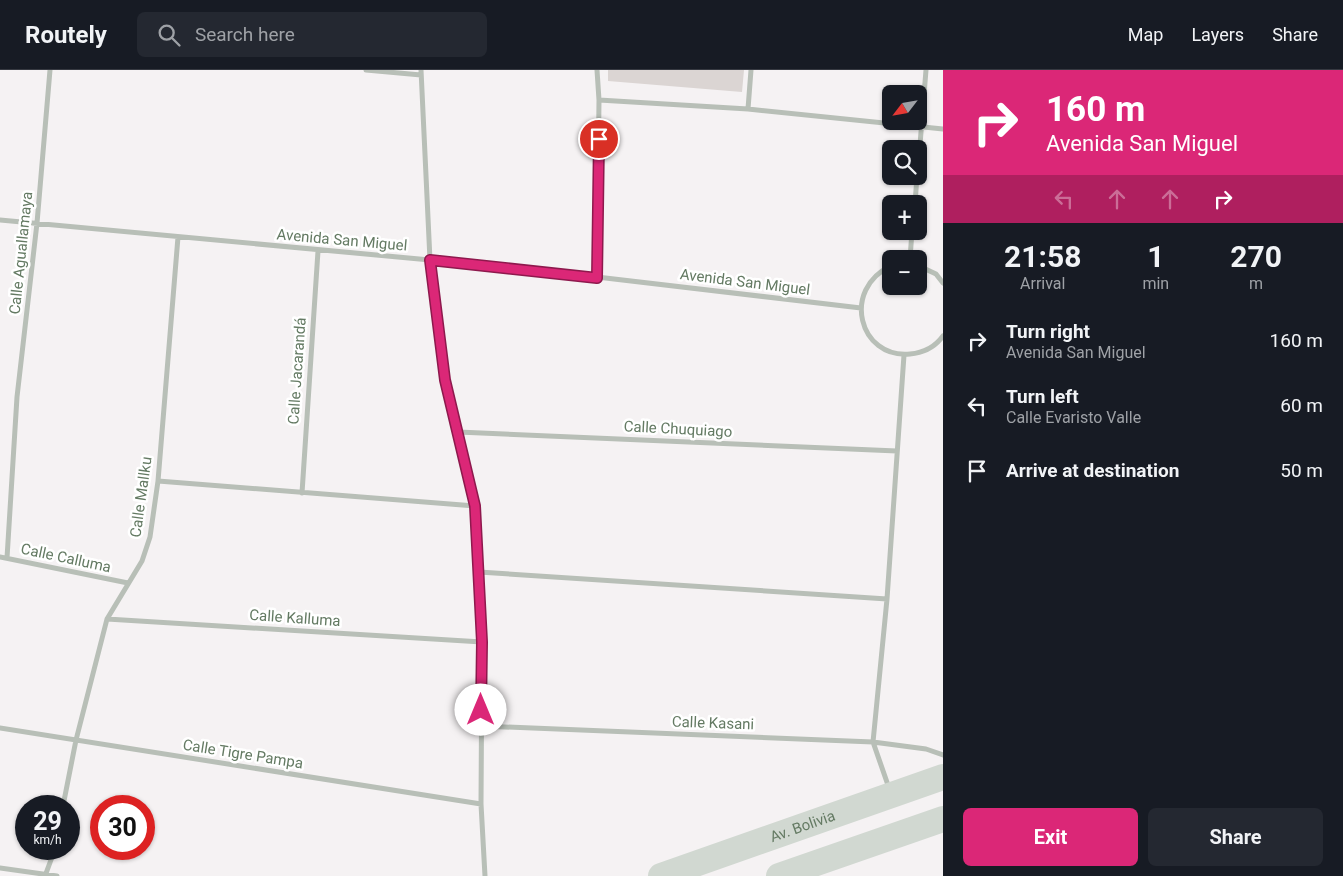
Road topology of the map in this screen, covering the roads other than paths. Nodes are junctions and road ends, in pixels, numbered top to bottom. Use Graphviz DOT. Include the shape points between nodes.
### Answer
graph roads {
  1 [pos="50,70"];
  2 [pos="366,70"];
  3 [pos="597,70"];
  4 [pos="751,70"];
  5 [pos="926,70"];
  6 [pos="421,72"];
  7 [pos="925,85"];
  8 [pos="599,100"];
  9 [pos="748,108"];
  10 [pos="882,123"];
  11 [pos="928,128"];
  12 [pos="943,129"];
  13 [pos="0,220"];
  14 [pos="37,224"];
  15 [pos="178,237"];
  16 [pos="318,250"];
  17 [pos="430,260"];
  18 [pos="882,270"];
  19 [pos="927,270"];
  20 [pos="597,278"];
  21 [pos="943,283"];
  22 [pos="861,308"];
  23 [pos="943,336"];
  24 [pos="904,355"];
  25 [pos="458,432"];
  26 [pos="898,451"];
  27 [pos="158,480"];
  28 [pos="302,493"];
  29 [pos="475,506"];
  30 [pos="0,556"];
  31 [pos="7,558"];
  32 [pos="479,572"];
  33 [pos="128,583"];
  34 [pos="888,599"];
  35 [pos="107,619"];
  36 [pos="482,642"];
  37 [pos="481,726"];
  38 [pos="0,728"];
  39 [pos="76,740"];
  40 [pos="873,742"];
  41 [pos="943,755"];
  42 [pos="943,778"];
  43 [pos="65,795"];
  44 [pos="892,796"];
  45 [pos="481,804"];
  46 [pos="943,818"];
  47 [pos="51,860"];
  48 [pos="0,868"];
  49 [pos="46,875"];
  50 [pos="57,876"];
  51 [pos="485,876"];
  52 [pos="661,876"];
  53 [pos="779,876"];
  1 -- 14 [label="street, Calle Aguallamaya"];
  2 -- 6 [label="street"];
  3 -- 8 [label="street"];
  4 -- 9 [label="street"];
  5 -- 7 [label="street"];
  6 -- 17 [label="street"];
  8 -- 9 [label="street"];
  8 -- 20 [label="street"];
  9 -- 10 [label="street"];
  11 -- 12 [label="street"];
  13 -- 14 [label="street, Avenida San Miguel"];
  14 -- 15 [label="street, Avenida San Miguel"];
  14 -- 31 [label="street, Calle Aguallamaya" via="17,397"];
  15 -- 16 [label="street, Avenida San Miguel"];
  15 -- 27 [label="street, Calle Mallku"];
  16 -- 17 [label="street, Avenida San Miguel"];
  16 -- 28 [label="street, Calle Jacarandá"];
  17 -- 20 [label="street, Avenida San Miguel"];
  17 -- 25 [label="street" via="445,380"];
  18 -- 22 [label="street" via="870,281 863,294"];
  19 -- 21 [label="street"];
  20 -- 22 [label="street, Avenida San Miguel"];
  22 -- 24 [label="street" via="863,322 878,345"];
  23 -- 24 [label="street" via="931,348 918,354"];
  24 -- 26 [label="street"];
  25 -- 26 [label="street, Calle Chuquiago"];
  25 -- 29 [label="street"];
  26 -- 34 [label="street"];
  27 -- 28 [label="street"];
  27 -- 33 [label="street, Calle Mallku" via="150,537 142,561"];
  28 -- 29 [label="street"];
  29 -- 32 [label="street"];
  30 -- 31 [label="street, Calle Calluma"];
  31 -- 33 [label="street, Calle Calluma"];
  32 -- 34 [label="street"];
  32 -- 36 [label="street"];
  33 -- 35 [label="street, Calle Mallku"];
  34 -- 40 [label="street"];
  35 -- 36 [label="street, Calle Kalluma"];
  35 -- 39 [label="street, Calle Mallku"];
  36 -- 37 [label="street"];
  37 -- 40 [label="street, Calle Kasani"];
  37 -- 45 [label="street"];
  38 -- 39 [label="street, Calle Tigre Pampa"];
  39 -- 43 [label="street, Calle Mallku"];
  39 -- 45 [label="street, Calle Tigre Pampa"];
  40 -- 41 [label="street, Calle Kasani" via="926,749"];
  40 -- 44 [label="street"];
  42 -- 44 [label="street, Av. Bolivia"];
  44 -- 52 [label="street, Av. Bolivia"];
  45 -- 51 [label="street"];
  46 -- 53 [label="street"];
  47 -- 49 [label="street"];
  48 -- 49 [label="street"];
  49 -- 50 [label="street"];
}
